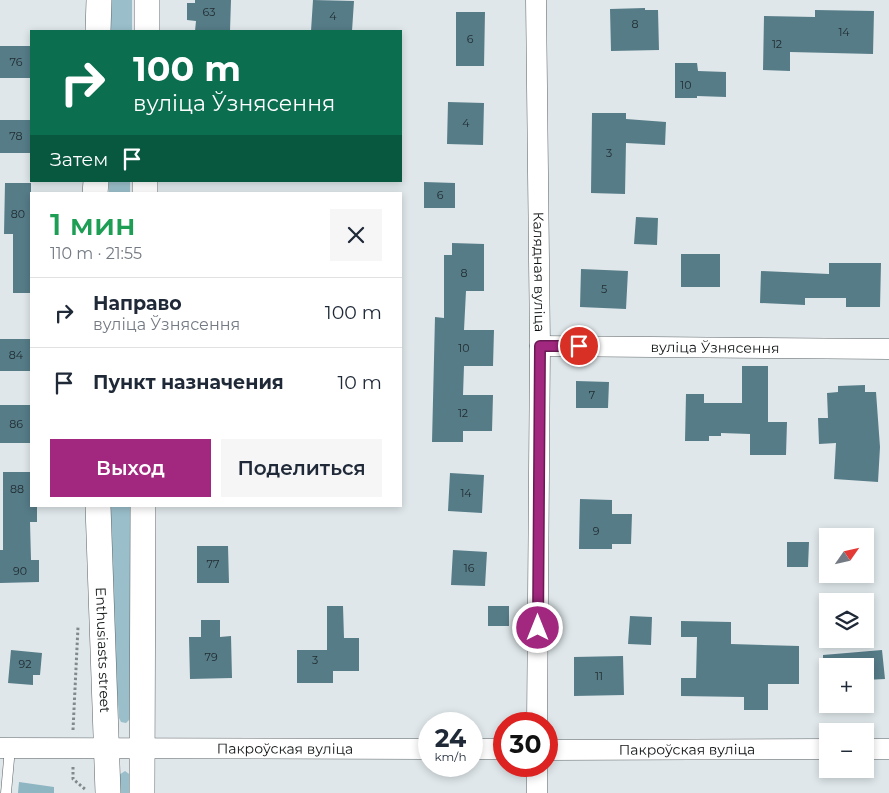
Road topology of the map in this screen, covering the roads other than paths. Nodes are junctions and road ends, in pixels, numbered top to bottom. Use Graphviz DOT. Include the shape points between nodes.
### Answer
graph roads {
  1 [pos="99,0"];
  2 [pos="147,0"];
  3 [pos="536,0"];
  4 [pos="98,30"];
  5 [pos="147,30"];
  6 [pos="540,346"];
  7 [pos="889,349"];
  8 [pos="98,507"];
  9 [pos="143,507"];
  10 [pos="537,712"];
  11 [pos="108,746"];
  12 [pos="5,748"];
  13 [pos="141,748"];
  14 [pos="418,749"];
  15 [pos="819,749"];
  16 [pos="874,749"];
  17 [pos="889,749"];
  18 [pos="558,750"];
  19 [pos="537,777"];
  20 [pos="6,793"];
  21 [pos="108,793"];
  22 [pos="142,793"];
  23 [pos="537,793"];
  1 -- 4 [label="street"];
  2 -- 5 [label="street"];
  3 -- 6 [label="street, Калядная вуліца"];
  6 -- 7 [label="street, вуліца Ўзнясення"];
  6 -- 10 [label="street, Калядная вуліца"];
  8 -- 11 [label="street, Enthusiasts street"];
  9 -- 13 [label="street"];
  11 -- 12 [label="street, Пакроўская вуліца"];
  11 -- 13 [label="street, Пакроўская вуліца"];
  11 -- 21 [label="street, Enthusiasts street"];
  12 -- 20 [label="lane"];
  13 -- 14 [label="street, Пакроўская вуліца"];
  13 -- 22 [label="street"];
  15 -- 18 [label="street, Пакроўская вуліца"];
  16 -- 17 [label="street"];
  19 -- 23 [label="street"];
}
